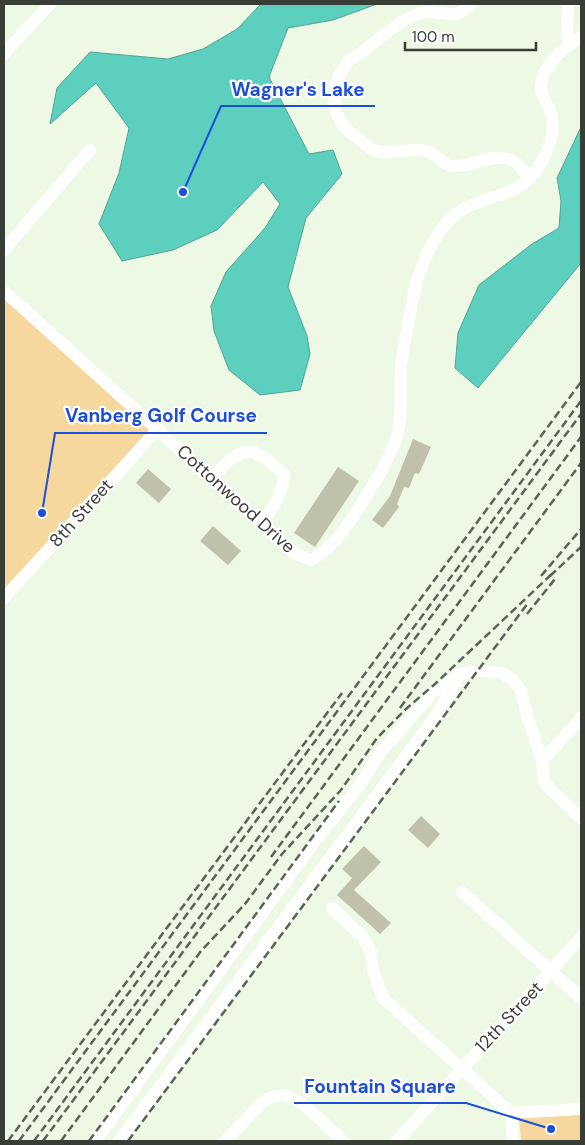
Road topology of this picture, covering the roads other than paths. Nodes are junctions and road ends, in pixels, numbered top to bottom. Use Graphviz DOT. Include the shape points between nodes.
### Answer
graph roads {
  1 [pos="50,4"];
  2 [pos="471,4"];
  3 [pos="568,4"];
  4 [pos="581,37"];
  5 [pos="570,44"];
  6 [pos="4,54"];
  7 [pos="90,150"];
  8 [pos="530,178"];
  9 [pos="4,250"];
  10 [pos="4,291"];
  11 [pos="158,429"];
  12 [pos="211,478"];
  13 [pos="261,524"];
  14 [pos="4,598"];
  15 [pos="460,674"];
  16 [pos="581,718"];
  17 [pos="542,762"];
  18 [pos="581,818"];
  19 [pos="462,892"];
  20 [pos="332,908"];
  21 [pos="581,937"];
  22 [pos="551,971"];
  23 [pos="581,998"];
  24 [pos="461,1069"];
  25 [pos="581,1109"];
  26 [pos="511,1114"];
  27 [pos="95,1141"];
  28 [pos="119,1141"];
  29 [pos="225,1141"];
  30 [pos="343,1141"];
  31 [pos="397,1141"];
  32 [pos="513,1141"];
  1 -- 6 [label="street"];
  2 -- 8 [label="street" via="456,15 428,12 405,20 348,62 338,82 333,104 337,116 347,130 374,150 428,152 450,166 465,166 496,158 512,160"];
  3 -- 5 [label="street" via="567,35"];
  4 -- 5 [label="street, Cottonwood Drive"];
  5 -- 8 [label="street, Cottonwood Drive" via="546,70 541,87 551,112 552,136 546,154"];
  7 -- 9 [label="street"];
  8 -- 13 [label="street, Cottonwood Drive" via="512,191 462,210 445,224 434,241 418,276 410,316 401,366 397,434 376,480 337,540 311,560 294,553"];
  10 -- 11 [label="street, Cottonwood Drive"];
  11 -- 12 [label="street, Cottonwood Drive"];
  11 -- 14 [label="street, 8th Street"];
  12 -- 13 [label="street, Cottonwood Drive"];
  12 -- 13 [label="street" via="230,459 247,451 265,457 284,474 284,482 272,510"];
  15 -- 17 [label="street" via="502,672 513,680 521,691"];
  15 -- 27 [label="street" via="432,693 380,753 359,786"];
  15 -- 28 [label="street" via="438,713"];
  16 -- 17 [label="street"];
  17 -- 18 [label="street" via="544,780 549,788"];
  19 -- 22 [label="street"];
  20 -- 24 [label="street" via="363,937 371,953 383,998"];
  21 -- 22 [label="street, 12th Street"];
  22 -- 23 [label="street"];
  22 -- 24 [label="street, 12th Street"];
  24 -- 26 [label="street"];
  24 -- 31 [label="street, 12th Street"];
  25 -- 26 [label="street"];
  26 -- 32 [label="street"];
  29 -- 30 [label="street" via="266,1100 286,1095 305,1107"];
}
